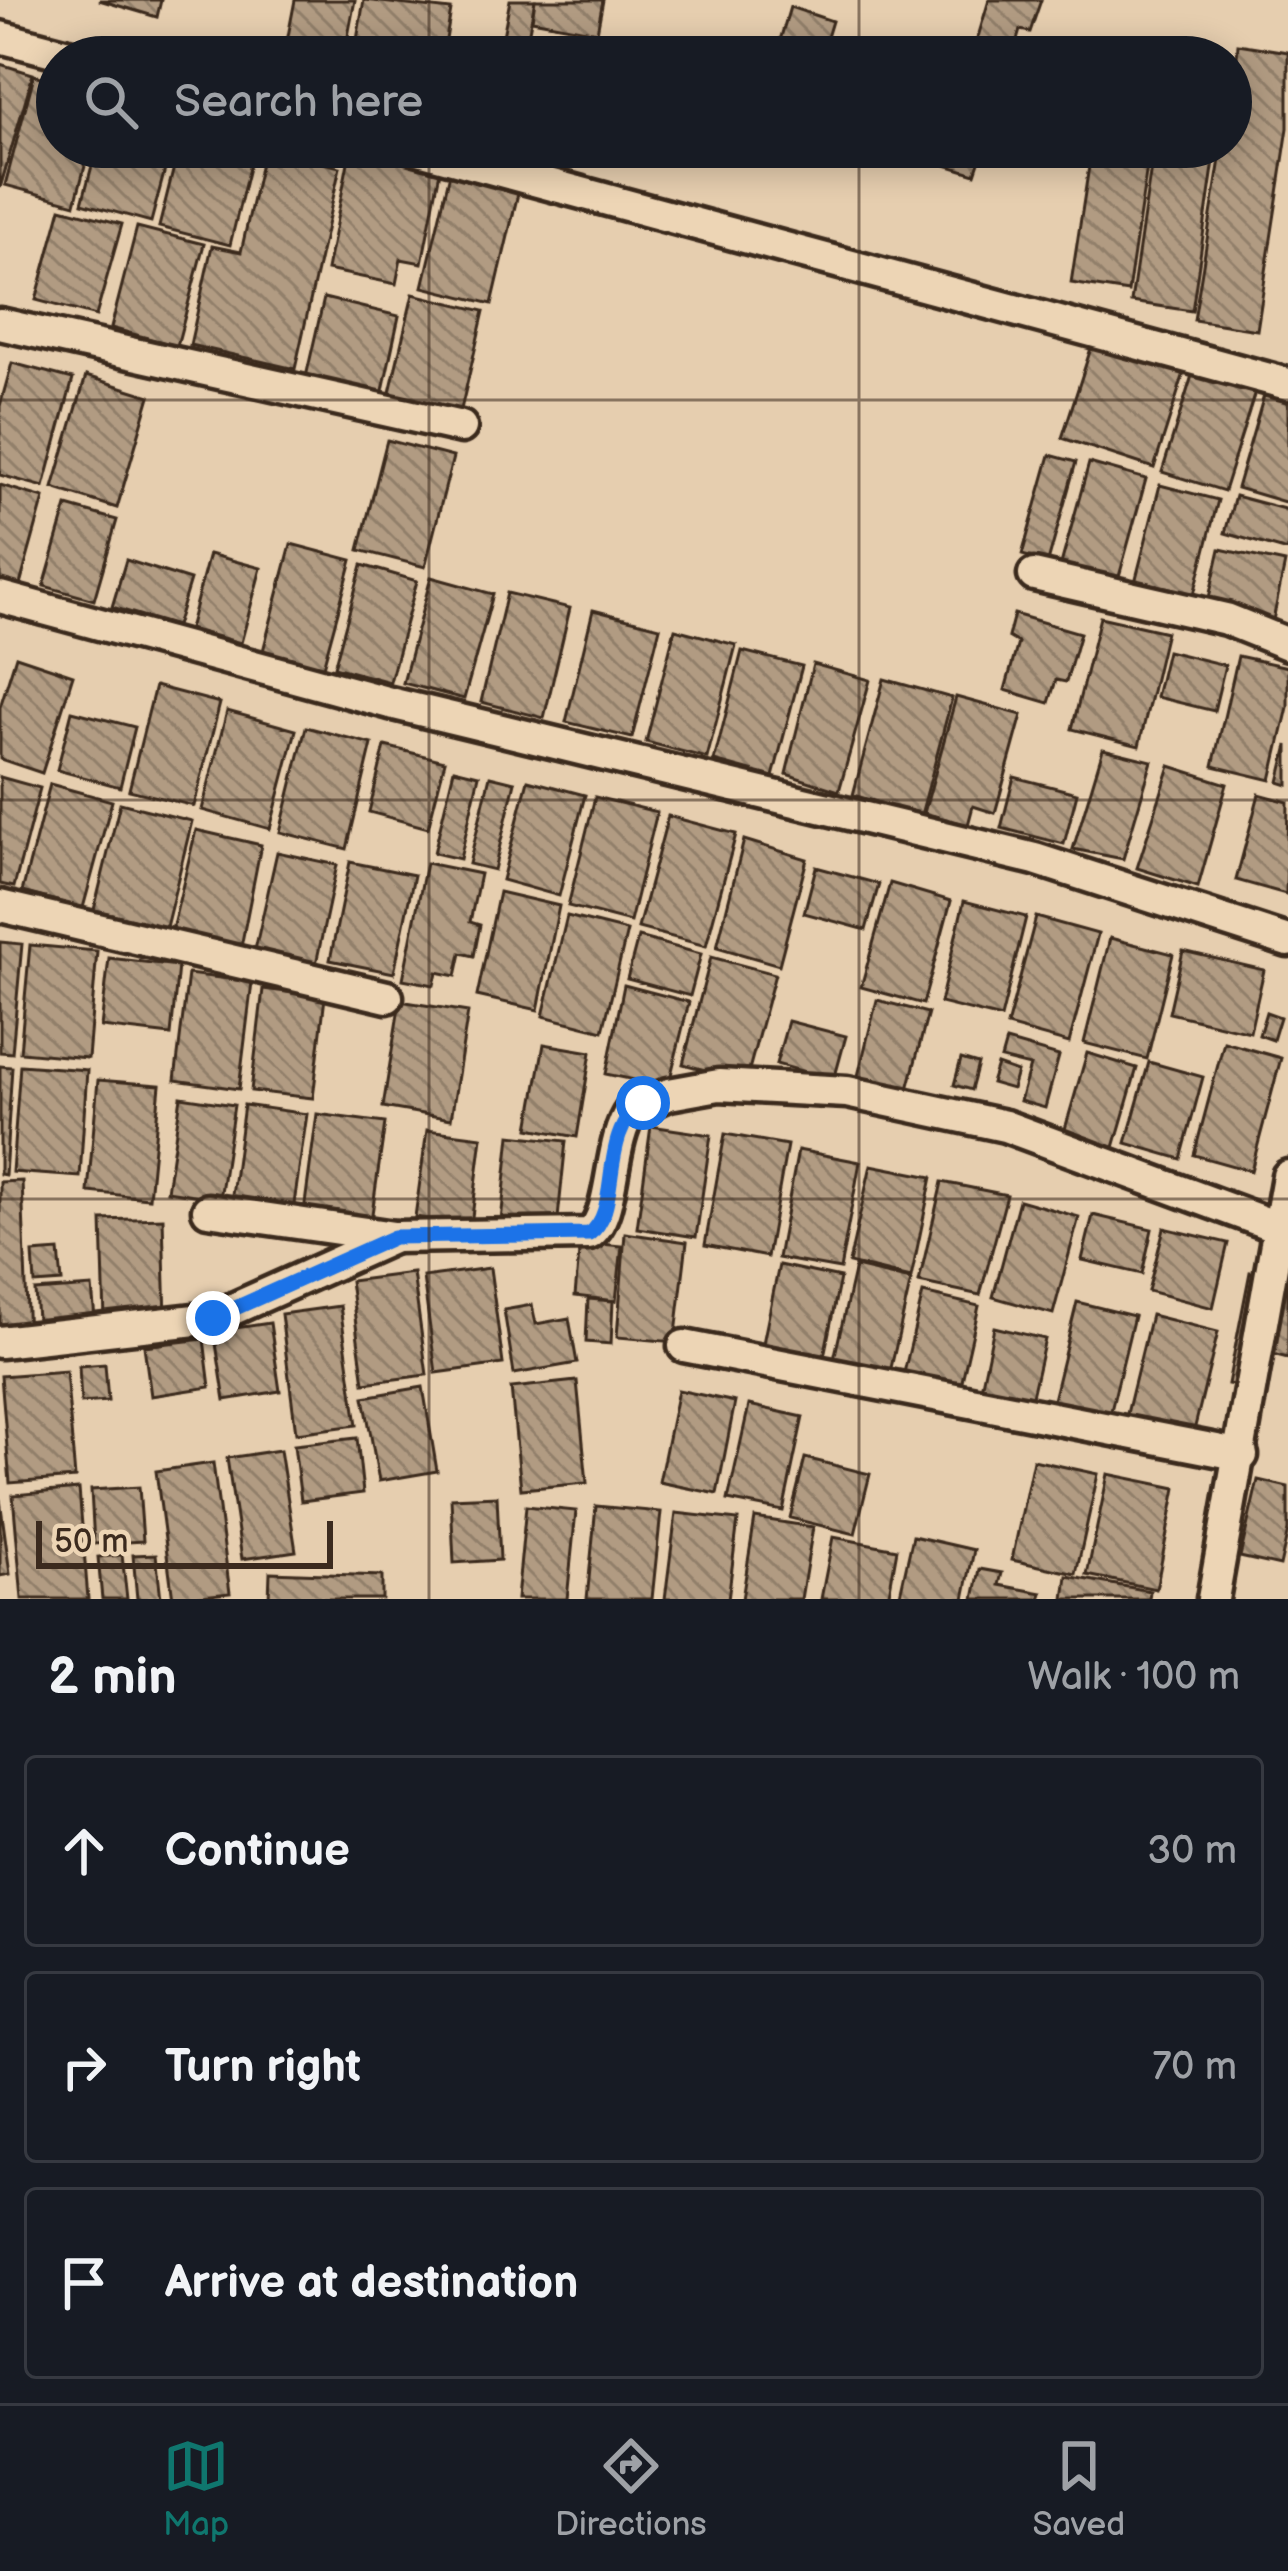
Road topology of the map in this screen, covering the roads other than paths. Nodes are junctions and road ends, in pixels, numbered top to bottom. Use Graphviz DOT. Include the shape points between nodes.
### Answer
graph roads {
  1 [pos="0,37"];
  2 [pos="36,46"];
  3 [pos="490,168"];
  4 [pos="0,325"];
  5 [pos="1288,384"];
  6 [pos="461,427"];
  7 [pos="1034,575"];
  8 [pos="0,597"];
  9 [pos="1288,644"];
  10 [pos="0,906"];
  11 [pos="1288,940"];
  12 [pos="388,997"];
  13 [pos="1288,1176"];
  14 [pos="208,1210"];
  15 [pos="1282,1230"];
  16 [pos="394,1237"];
  17 [pos="0,1342"];
  18 [pos="684,1346"];
  19 [pos="1243,1455"];
  20 [pos="1213,1599"];
  1 -- 2 [label="street"];
  3 -- 5 [label="street"];
  4 -- 6 [label="street"];
  7 -- 9 [label="street" via="1226,619"];
  8 -- 11 [label="street" via="390,703 1035,859"];
  10 -- 12 [label="street"];
  13 -- 15 [label="street"];
  14 -- 16 [label="street"];
  15 -- 16 [label="street" via="1005,1126 848,1092 718,1085 631,1111 614,1150 601,1223 589,1234"];
  15 -- 19 [label="street"];
  16 -- 17 [label="street" via="213,1318"];
  18 -- 19 [label="street"];
  19 -- 20 [label="street"];
}
